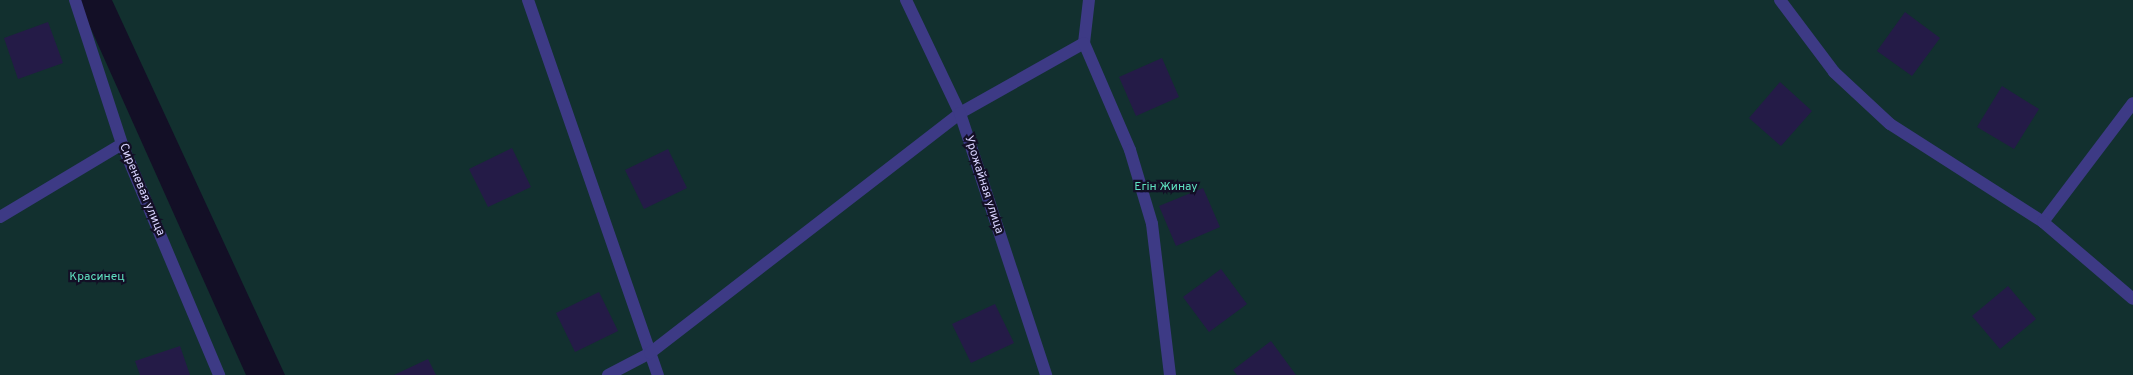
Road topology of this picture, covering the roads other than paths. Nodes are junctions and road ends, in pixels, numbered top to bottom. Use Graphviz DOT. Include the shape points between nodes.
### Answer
graph roads {
  1 [pos="75,0"];
  2 [pos="528,0"];
  3 [pos="906,0"];
  4 [pos="1089,0"];
  5 [pos="1780,0"];
  6 [pos="1084,43"];
  7 [pos="2133,102"];
  8 [pos="960,113"];
  9 [pos="122,144"];
  10 [pos="0,217"];
  11 [pos="2043,222"];
  12 [pos="2133,299"];
  13 [pos="650,353"];
  14 [pos="219,375"];
  15 [pos="608,375"];
  16 [pos="658,375"];
  17 [pos="1046,375"];
  18 [pos="1170,375"];
  1 -- 9 [label="street, Сиреневая улица"];
  2 -- 13 [label="street"];
  3 -- 8 [label="street, Урожайная улица"];
  4 -- 6 [label="street"];
  5 -- 11 [label="street" via="1834,72 1890,124"];
  6 -- 8 [label="street"];
  6 -- 18 [label="street" via="1130,150 1152,224"];
  7 -- 11 [label="street"];
  8 -- 13 [label="street"];
  8 -- 17 [label="street, Урожайная улица"];
  9 -- 10 [label="street"];
  9 -- 14 [label="street, Сиреневая улица"];
  11 -- 12 [label="street"];
  13 -- 15 [label="street"];
  13 -- 16 [label="street"];
}
